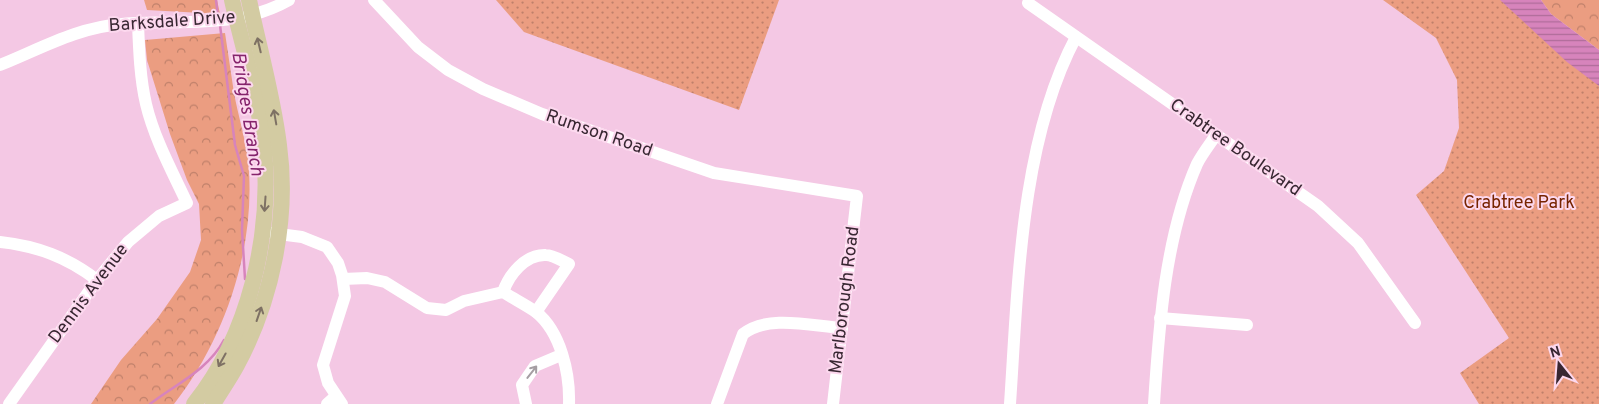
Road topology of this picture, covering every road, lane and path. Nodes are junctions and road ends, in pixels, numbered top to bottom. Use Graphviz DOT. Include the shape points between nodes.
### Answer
graph roads {
  1 [pos="232,0"];
  2 [pos="289,0"];
  3 [pos="374,0"];
  4 [pos="1028,3"];
  5 [pos="246,11"];
  6 [pos="138,23"];
  7 [pos="1076,37"];
  8 [pos="0,65"];
  9 [pos="1216,135"];
  10 [pos="857,196"];
  11 [pos="270,233"];
  12 [pos="0,242"];
  13 [pos="343,279"];
  14 [pos="97,280"];
  15 [pos="503,292"];
  16 [pos="536,312"];
  17 [pos="1160,318"];
  18 [pos="1416,323"];
  19 [pos="1247,325"];
  20 [pos="842,328"];
  21 [pos="562,355"];
  22 [pos="335,401"];
  23 [pos="9,404"];
  24 [pos="194,404"];
  25 [pos="213,404"];
  26 [pos="526,404"];
  27 [pos="569,404"];
  28 [pos="717,404"];
  29 [pos="833,404"];
  30 [pos="1010,404"];
  31 [pos="1154,404"];
  1 -- 5 [label="main road"];
  2 -- 5 [label="street, Barksdale Drive"];
  3 -- 10 [label="street, Rumson Road" via="418,47 448,70 542,114 714,173"];
  4 -- 7 [label="street, Crabtree Boulevard"];
  5 -- 6 [label="street, Barksdale Drive" via="185,24"];
  5 -- 11 [label="main road" via="280,146 282,186"];
  6 -- 8 [label="street, Barksdale Drive" via="92,28"];
  6 -- 14 [label="street, Dennis Avenue" via="146,104 160,147 187,203 160,216 128,242"];
  7 -- 9 [label="street, Crabtree Boulevard"];
  7 -- 30 [label="street" via="1062,63 1048,104 1025,209"];
  9 -- 17 [label="street" via="1198,162 1186,194 1166,277"];
  9 -- 18 [label="street, Crabtree Boulevard" via="1342,226"];
  10 -- 20 [label="street, Marlborough Road"];
  11 -- 13 [label="street" via="302,237 327,247 338,263"];
  11 -- 24 [label="main road, one-way" via="260,253 235,332"];
  25 -- 11 [label="main road, one-way" via="237,365 260,310 275,256"];
  12 -- 14 [label="street" via="50,252"];
  13 -- 15 [label="street" via="368,278 385,282 427,308 446,310"];
  13 -- 22 [label="street" via="345,296 323,365"];
  14 -- 23 [label="street, Dennis Avenue"];
  15 -- 16 [label="street"];
  15 -- 16 [label="street" via="507,279 520,266 538,256 548,255 568,264"];
  16 -- 21 [label="street" via="549,326"];
  17 -- 19 [label="street"];
  17 -- 31 [label="street"];
  20 -- 28 [label="street" via="777,324 750,329 743,334"];
  20 -- 29 [label="street, Marlborough Road"];
  26 -- 21 [label="street, one-way" via="522,385 535,366"];
  21 -- 27 [label="street" via="570,382"];
}
